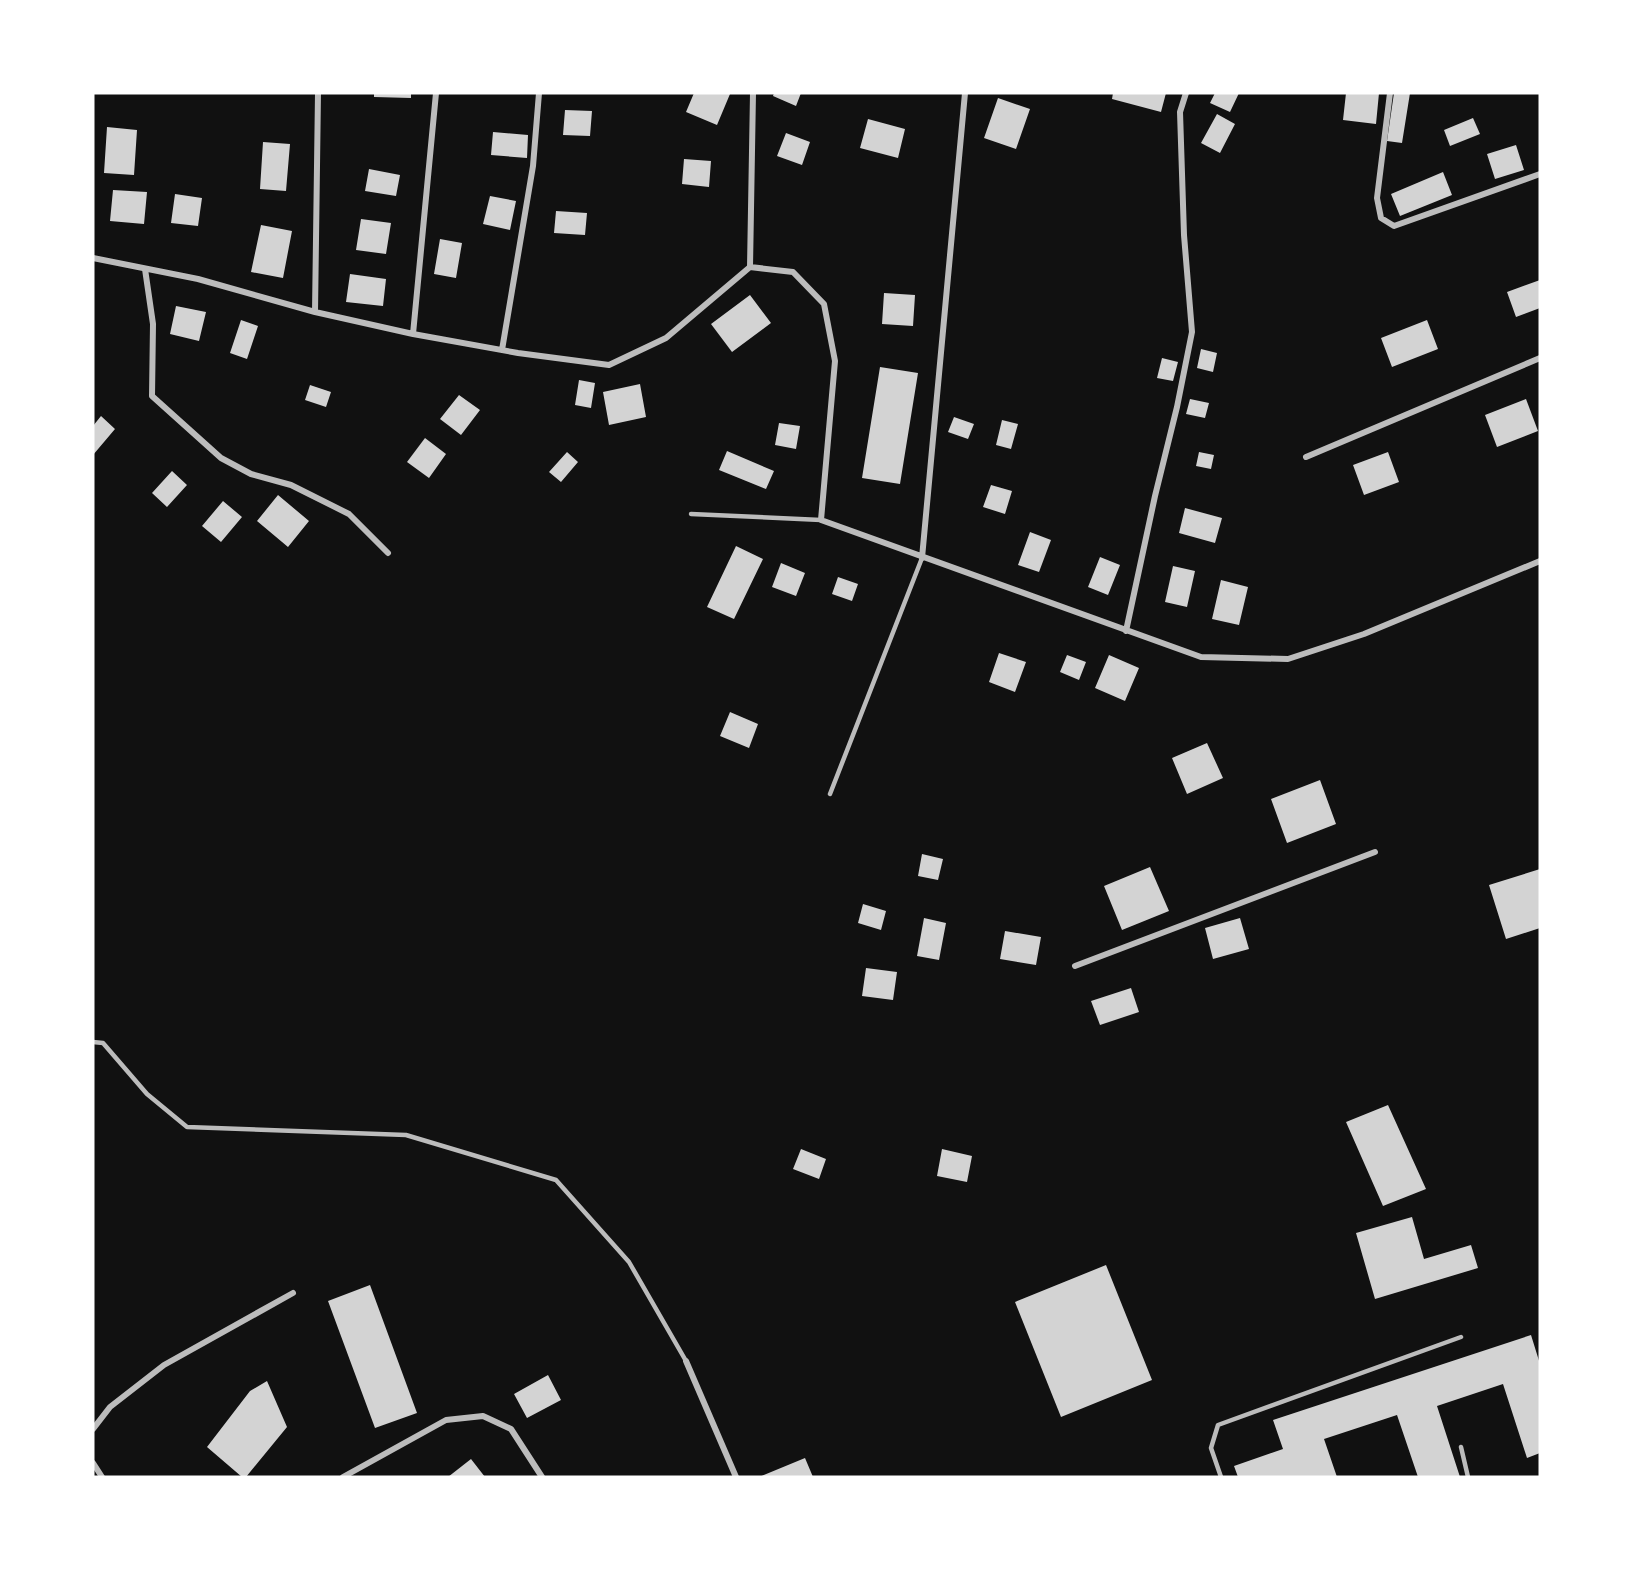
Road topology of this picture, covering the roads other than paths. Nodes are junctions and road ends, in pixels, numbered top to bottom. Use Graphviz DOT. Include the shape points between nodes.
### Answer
graph roads {
  1 [pos="318,93"];
  2 [pos="436,93"];
  3 [pos="539,93"];
  4 [pos="753,93"];
  5 [pos="965,93"];
  6 [pos="1186,93"];
  7 [pos="1390,93"];
  8 [pos="1540,174"];
  9 [pos="93,258"];
  10 [pos="750,267"];
  11 [pos="145,269"];
  12 [pos="315,312"];
  13 [pos="413,334"];
  14 [pos="502,350"];
  15 [pos="1540,358"];
  16 [pos="1306,457"];
  17 [pos="692,514"];
  18 [pos="821,520"];
  19 [pos="388,553"];
  20 [pos="922,558"];
  21 [pos="1540,561"];
  22 [pos="1126,631"];
  23 [pos="830,794"];
  24 [pos="1375,852"];
  25 [pos="1075,966"];
  26 [pos="93,1042"];
  27 [pos="293,1293"];
  28 [pos="1461,1337"];
  29 [pos="686,1361"];
  30 [pos="93,1429"];
  31 [pos="1461,1447"];
  32 [pos="93,1463"];
  33 [pos="102,1477"];
  34 [pos="343,1477"];
  35 [pos="542,1477"];
  36 [pos="736,1477"];
  37 [pos="1221,1477"];
  38 [pos="1468,1477"];
  1 -- 12 [label="street"];
  2 -- 13 [label="street"];
  3 -- 14 [label="street" via="533,166"];
  4 -- 10 [label="street"];
  5 -- 20 [label="street"];
  6 -- 22 [label="street" via="1180,112 1192,332"];
  7 -- 8 [label="street" via="1377,198 1382,218 1394,226"];
  9 -- 11 [label="street"];
  10 -- 14 [label="street" via="666,338 609,365"];
  10 -- 18 [label="street" via="794,272 824,304 835,361"];
  11 -- 12 [label="street" via="198,279"];
  11 -- 19 [label="street" via="153,324 152,396 221,458 251,474 291,485 349,514"];
  12 -- 13 [label="street"];
  13 -- 14 [label="street"];
  15 -- 16 [label="street"];
  17 -- 18 [label="lane"];
  18 -- 20 [label="street"];
  20 -- 22 [label="street"];
  20 -- 23 [label="lane"];
  21 -- 22 [label="street" via="1364,634 1288,659 1201,657"];
  24 -- 25 [label="street"];
  26 -- 29 [label="lane" via="104,1043 147,1094 187,1127 406,1135 556,1180 629,1262"];
  27 -- 30 [label="street" via="164,1365 110,1407"];
  28 -- 37 [label="lane" via="1218,1425 1211,1448"];
  29 -- 36 [label="street"];
  31 -- 38 [label="lane"];
  32 -- 33 [label="street"];
  34 -- 35 [label="street" via="446,1420 483,1416 511,1429"];
}
